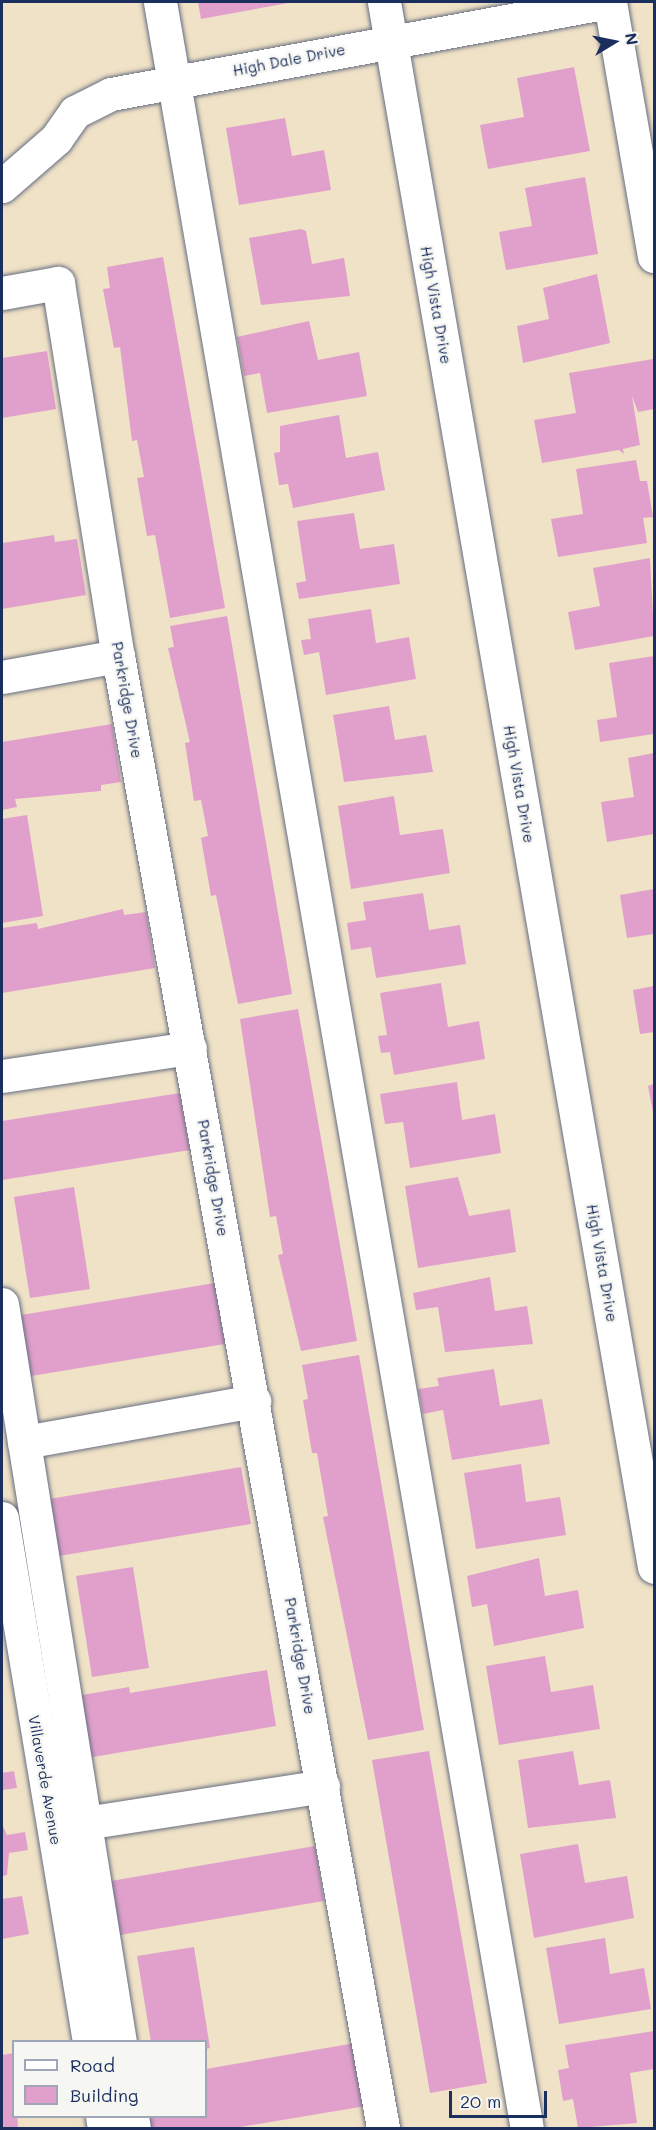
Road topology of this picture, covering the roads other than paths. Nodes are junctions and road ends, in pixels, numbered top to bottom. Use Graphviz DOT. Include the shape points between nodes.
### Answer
graph roads {
  1 [pos="160,2"];
  2 [pos="384,2"];
  3 [pos="609,2"];
  4 [pos="390,41"];
  5 [pos="174,82"];
  6 [pos="2,186"];
  7 [pos="654,256"];
  8 [pos="2,293"];
  9 [pos="118,656"];
  10 [pos="2,677"];
  11 [pos="190,1048"];
  12 [pos="2,1076"];
  13 [pos="2,1304"];
  14 [pos="254,1401"];
  15 [pos="24,1442"];
  16 [pos="2,1518"];
  17 [pos="654,1567"];
  18 [pos="322,1786"];
  19 [pos="85,1823"];
  20 [pos="89,2040"];
  21 [pos="120,2040"];
  22 [pos="383,2128"];
  23 [pos="527,2128"];
  1 -- 5 [label="street"];
  2 -- 4 [label="street, High Vista Drive"];
  3 -- 4 [label="street, High Dale Drive"];
  3 -- 7 [label="street"];
  4 -- 5 [label="street, High Dale Drive"];
  4 -- 17 [label="street, High Vista Drive"];
  5 -- 6 [label="street, High Dale Drive" via="111,94 75,112 56,139"];
  5 -- 23 [label="street"];
  8 -- 9 [label="street, Parkridge Drive" via="58,283"];
  9 -- 10 [label="street"];
  9 -- 11 [label="street, Parkridge Drive"];
  11 -- 12 [label="street"];
  11 -- 14 [label="street, Parkridge Drive"];
  13 -- 15 [label="street"];
  14 -- 15 [label="street"];
  14 -- 18 [label="street, Parkridge Drive"];
  15 -- 19 [label="street"];
  16 -- 20 [label="street, Villaverde Avenue"];
  18 -- 19 [label="street"];
  18 -- 22 [label="street, Parkridge Drive"];
  19 -- 21 [label="street"];
}
